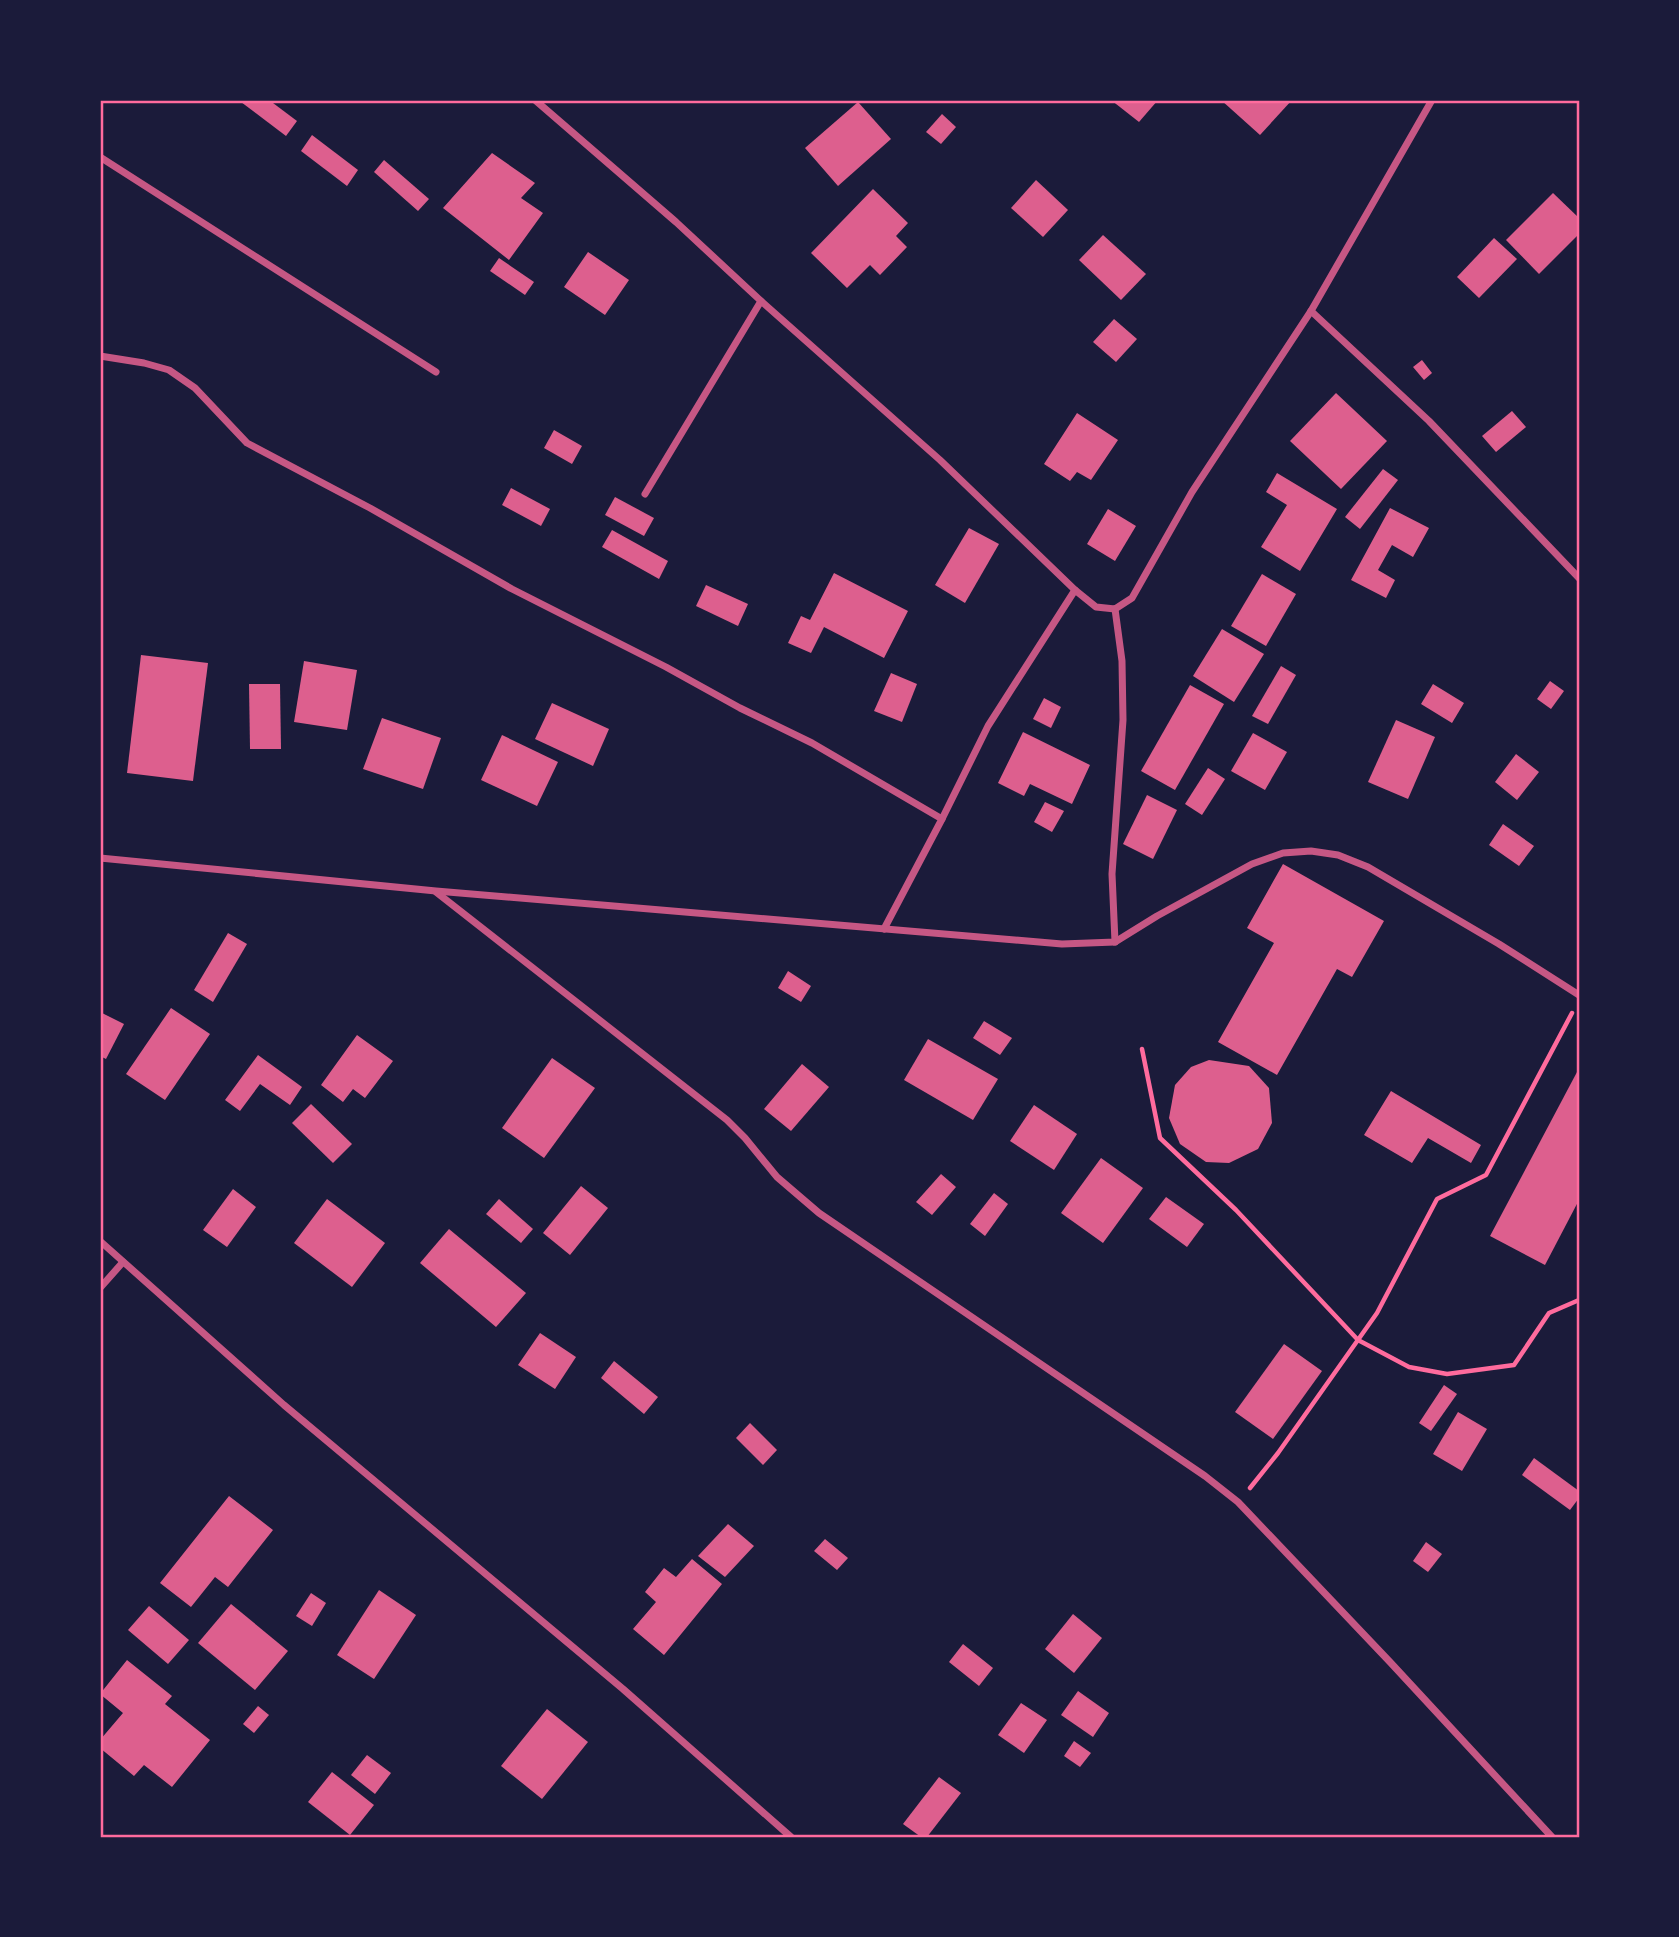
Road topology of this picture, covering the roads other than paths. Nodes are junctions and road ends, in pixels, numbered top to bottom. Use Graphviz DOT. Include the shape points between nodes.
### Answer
graph roads {
  1 [pos="536,100"];
  2 [pos="1433,100"];
  3 [pos="100,157"];
  4 [pos="761,301"];
  5 [pos="1311,311"];
  6 [pos="100,356"];
  7 [pos="436,372"];
  8 [pos="645,494"];
  9 [pos="1579,578"];
  10 [pos="1075,590"];
  11 [pos="1115,608"];
  12 [pos="942,818"];
  13 [pos="100,858"];
  14 [pos="436,891"];
  15 [pos="884,929"];
  16 [pos="1115,942"];
  17 [pos="1579,995"];
  18 [pos="100,1241"];
  19 [pos="123,1262"];
  20 [pos="100,1288"];
  21 [pos="791,1837"];
  22 [pos="1552,1837"];
  1 -- 4 [label="street"];
  2 -- 5 [label="street"];
  3 -- 7 [label="street"];
  4 -- 8 [label="street"];
  4 -- 10 [label="street" via="940,460"];
  5 -- 9 [label="street" via="1429,421"];
  5 -- 11 [label="street" via="1192,492 1132,598"];
  6 -- 12 [label="street" via="169,370 195,388 247,443 512,589 813,743"];
  10 -- 11 [label="street" via="1096,607"];
  10 -- 12 [label="street" via="988,726"];
  11 -- 16 [label="street" via="1123,720 1112,874"];
  12 -- 15 [label="street"];
  13 -- 14 [label="street"];
  14 -- 15 [label="street"];
  14 -- 22 [label="street" via="727,1120 777,1177 819,1213 1238,1502"];
  15 -- 16 [label="street" via="1062,944"];
  16 -- 17 [label="street" via="1252,864 1283,853 1311,851 1368,867"];
  18 -- 19 [label="street"];
  19 -- 20 [label="street"];
  19 -- 21 [label="street"];
}
